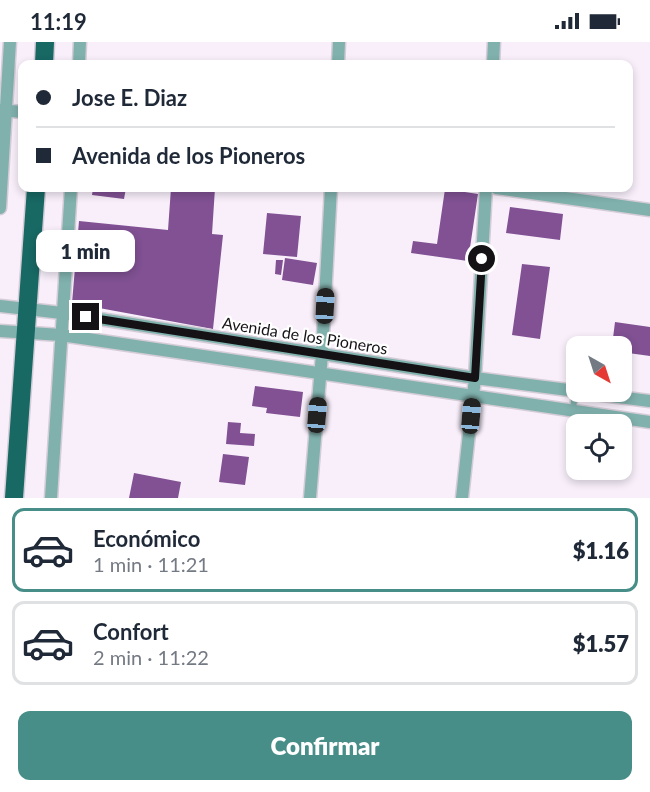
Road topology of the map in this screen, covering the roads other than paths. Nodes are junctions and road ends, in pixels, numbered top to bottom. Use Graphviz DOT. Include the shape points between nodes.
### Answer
graph roads {
  1 [pos="10,42"];
  2 [pos="45,42"];
  3 [pos="80,42"];
  4 [pos="339,42"];
  5 [pos="494,42"];
  6 [pos="44,60"];
  7 [pos="79,60"];
  8 [pos="338,60"];
  9 [pos="493,60"];
  10 [pos="3,110"];
  11 [pos="18,112"];
  12 [pos="36,192"];
  13 [pos="71,192"];
  14 [pos="331,192"];
  15 [pos="486,192"];
  16 [pos="524,192"];
  17 [pos="0,208"];
  18 [pos="650,210"];
  19 [pos="0,306"];
  20 [pos="28,309"];
  21 [pos="62,313"];
  22 [pos="0,331"];
  23 [pos="27,333"];
  24 [pos="61,335"];
  25 [pos="322,354"];
  26 [pos="321,374"];
  27 [pos="475,378"];
  28 [pos="566,390"];
  29 [pos="472,396"];
  30 [pos="632,398"];
  31 [pos="650,401"];
  32 [pos="575,402"];
  33 [pos="592,402"];
  34 [pos="573,410"];
  35 [pos="590,413"];
  36 [pos="650,422"];
  37 [pos="14,498"];
  38 [pos="51,498"];
  39 [pos="310,498"];
  40 [pos="462,498"];
  1 -- 10 [label="street"];
  2 -- 6 [label="highway"];
  3 -- 7 [label="street"];
  4 -- 8 [label="street"];
  5 -- 9 [label="street"];
  10 -- 11 [label="street"];
  10 -- 17 [label="street"];
  12 -- 20 [label="highway"];
  13 -- 21 [label="street"];
  14 -- 25 [label="street"];
  15 -- 27 [label="street"];
  16 -- 18 [label="street"];
  19 -- 20 [label="street, Avenida de los Pioneros"];
  20 -- 21 [label="street, Avenida de los Pioneros"];
  20 -- 23 [label="highway"];
  21 -- 24 [label="street"];
  21 -- 25 [label="street, Avenida de los Pioneros"];
  22 -- 23 [label="street"];
  23 -- 24 [label="street"];
  23 -- 37 [label="highway"];
  24 -- 26 [label="street"];
  24 -- 38 [label="street"];
  25 -- 26 [label="street"];
  25 -- 27 [label="street, Avenida de los Pioneros"];
  26 -- 29 [label="street"];
  26 -- 39 [label="street"];
  27 -- 28 [label="street, Avenida de los Pioneros"];
  27 -- 29 [label="street"];
  29 -- 34 [label="street"];
  29 -- 40 [label="street"];
  30 -- 31 [label="street, Avenida de los Pioneros"];
  32 -- 34 [label="lane"];
  33 -- 35 [label="lane"];
  34 -- 35 [label="street"];
  35 -- 36 [label="street"];
}
